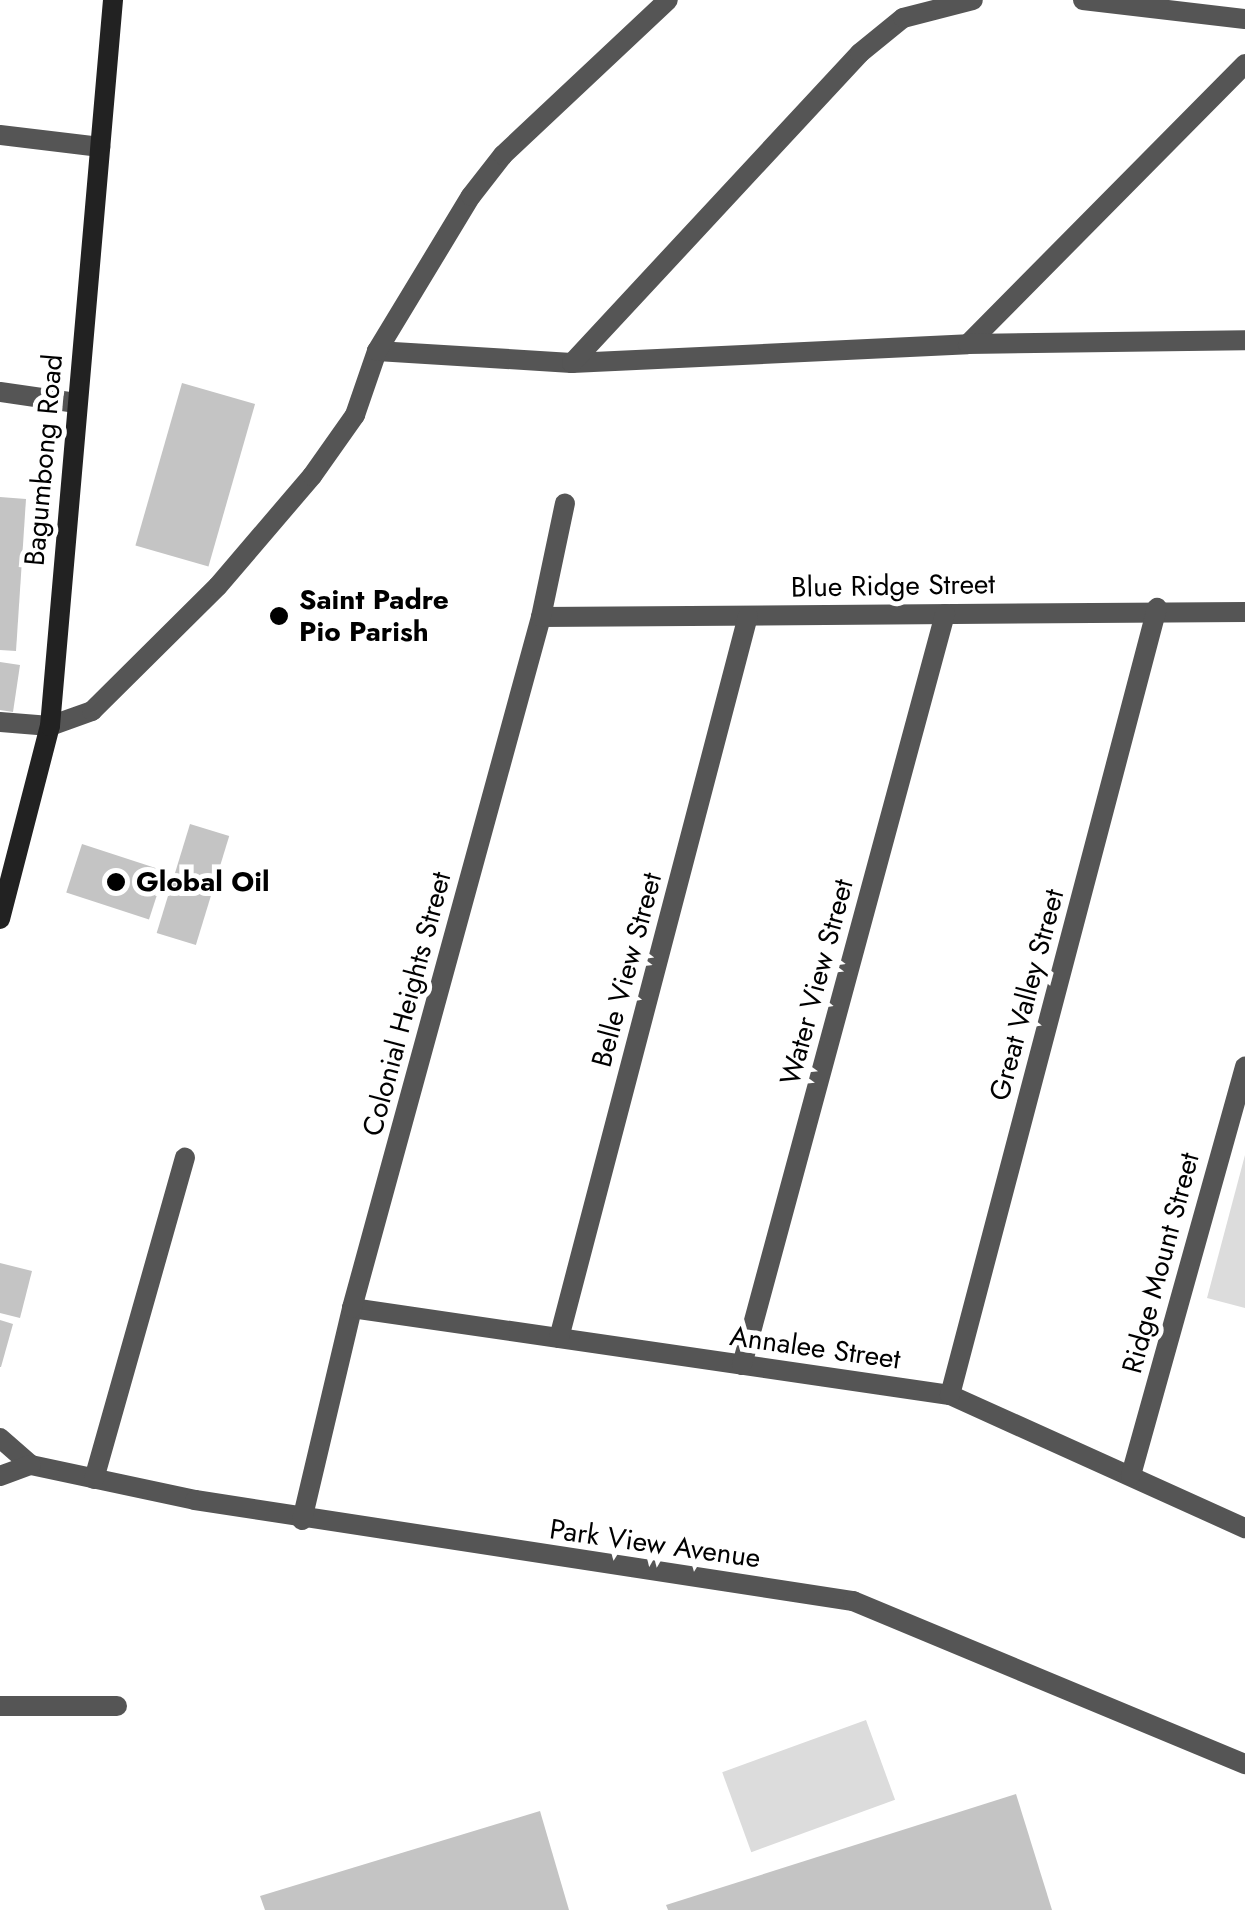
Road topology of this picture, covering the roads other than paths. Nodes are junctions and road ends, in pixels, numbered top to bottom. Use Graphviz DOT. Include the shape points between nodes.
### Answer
graph roads {
  1 [pos="114,0"];
  2 [pos="668,0"];
  3 [pos="973,0"];
  4 [pos="1083,0"];
  5 [pos="648,8"];
  6 [pos="1245,18"];
  7 [pos="1245,64"];
  8 [pos="0,135"];
  9 [pos="100,147"];
  10 [pos="1245,340"];
  11 [pos="968,344"];
  12 [pos="378,350"];
  13 [pos="572,363"];
  14 [pos="0,392"];
  15 [pos="76,403"];
  16 [pos="565,503"];
  17 [pos="1157,608"];
  18 [pos="1245,612"];
  19 [pos="945,614"];
  20 [pos="748,616"];
  21 [pos="541,617"];
  22 [pos="0,722"];
  23 [pos="50,726"];
  24 [pos="0,918"];
  25 [pos="1245,1066"];
  26 [pos="185,1158"];
  27 [pos="352,1308"];
  28 [pos="558,1338"];
  29 [pos="742,1365"];
  30 [pos="950,1395"];
  31 [pos="0,1438"];
  32 [pos="32,1465"];
  33 [pos="1131,1475"];
  34 [pos="0,1476"];
  35 [pos="94,1479"];
  36 [pos="302,1520"];
  37 [pos="1245,1528"];
  38 [pos="0,1706"];
  39 [pos="117,1706"];
  40 [pos="1245,1764"];
  1 -- 9 [label="main road, Bagumbong Road"];
  2 -- 5 [label="street"];
  3 -- 13 [label="street" via="903,18 860,52"];
  4 -- 6 [label="street"];
  5 -- 12 [label="street" via="503,155"];
  7 -- 11 [label="street"];
  8 -- 9 [label="street"];
  9 -- 15 [label="main road, Bagumbong Road"];
  10 -- 11 [label="street"];
  11 -- 13 [label="street"];
  12 -- 13 [label="street"];
  12 -- 23 [label="street" via="354,415 312,476 218,586 92,710"];
  14 -- 15 [label="street"];
  15 -- 23 [label="main road, Bagumbong Road"];
  16 -- 21 [label="street, Colonial Heights Street"];
  17 -- 18 [label="street, Blue Ridge Street"];
  17 -- 19 [label="street, Blue Ridge Street"];
  17 -- 30 [label="street, Great Valley Street"];
  19 -- 20 [label="street, Blue Ridge Street"];
  19 -- 29 [label="street, Water View Street"];
  20 -- 21 [label="street, Blue Ridge Street"];
  20 -- 28 [label="street, Belle View Street"];
  21 -- 27 [label="street, Colonial Heights Street"];
  22 -- 23 [label="street"];
  23 -- 24 [label="main road, Bagumbong Road"];
  25 -- 33 [label="street, Ridge Mount Street"];
  26 -- 35 [label="street"];
  27 -- 28 [label="street, Annalee Street"];
  27 -- 36 [label="street, Colonial Heights Street"];
  28 -- 29 [label="street, Annalee Street"];
  29 -- 30 [label="street, Annalee Street"];
  30 -- 33 [label="street, Annalee Street"];
  31 -- 32 [label="street, Park View Avenue"];
  32 -- 34 [label="street"];
  32 -- 35 [label="street, Park View Avenue"];
  33 -- 37 [label="street, Annalee Street"];
  35 -- 36 [label="street, Park View Avenue"];
  36 -- 40 [label="street, Park View Avenue" via="854,1600"];
  38 -- 39 [label="street"];
}
